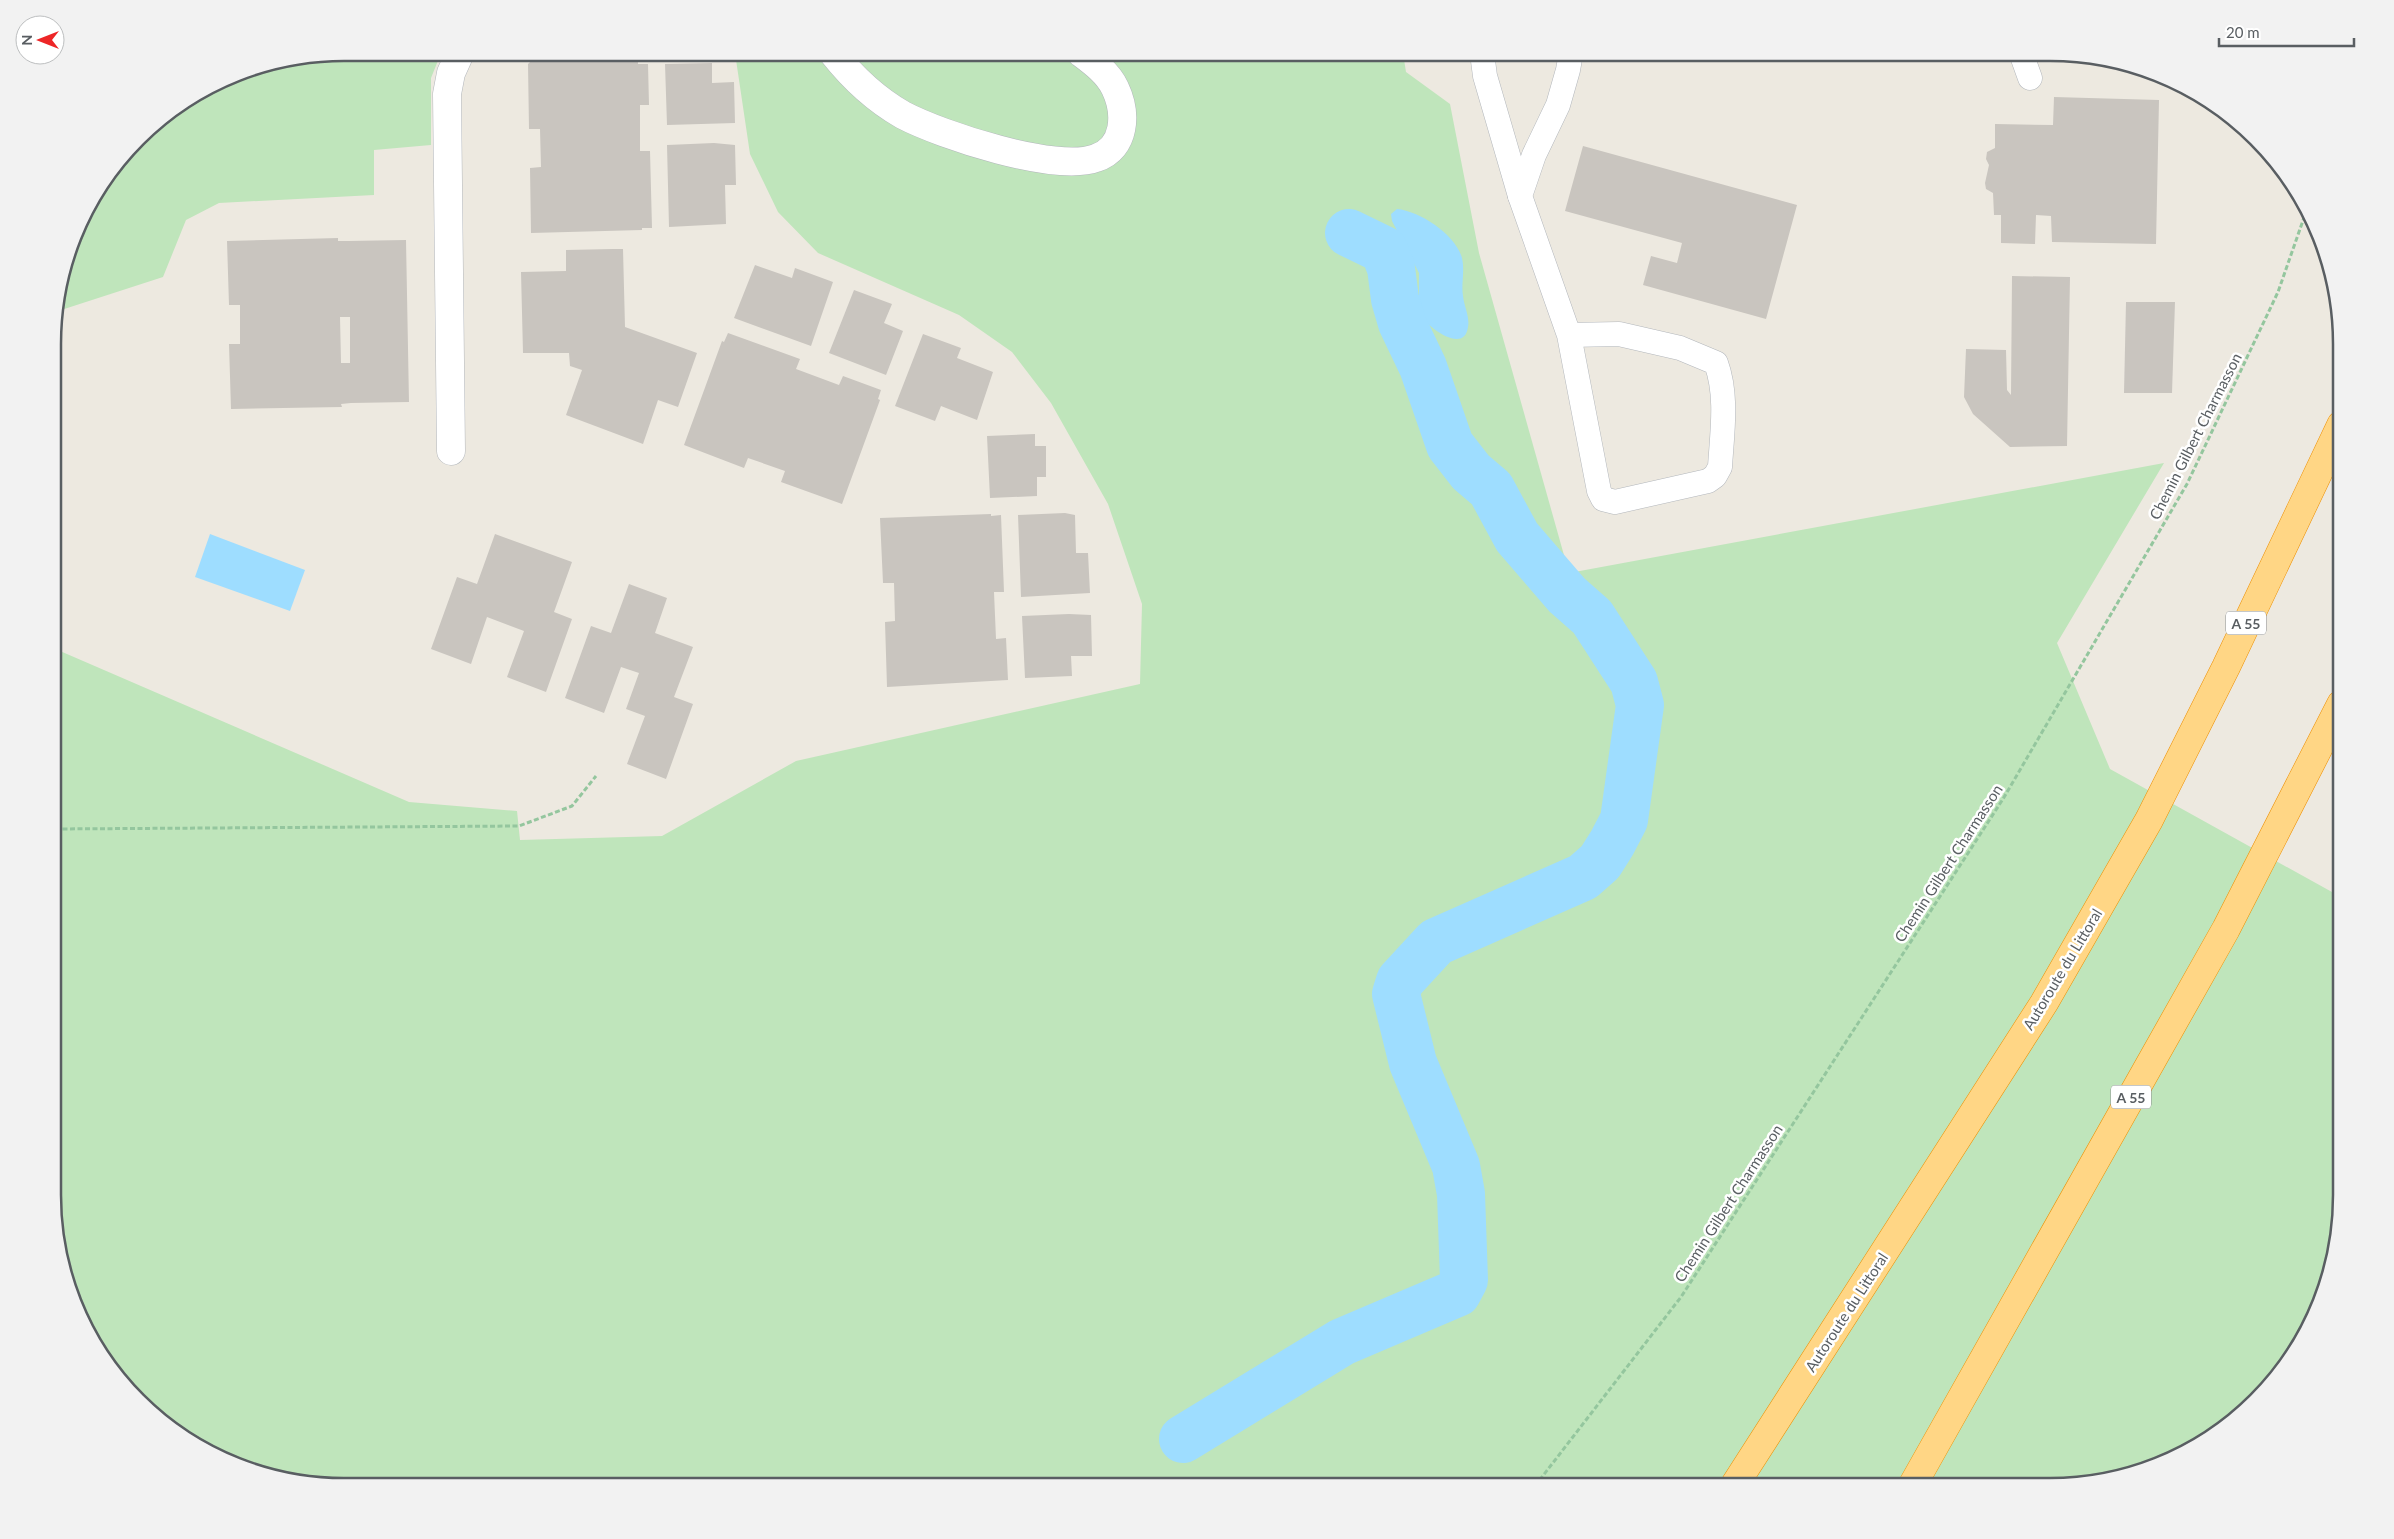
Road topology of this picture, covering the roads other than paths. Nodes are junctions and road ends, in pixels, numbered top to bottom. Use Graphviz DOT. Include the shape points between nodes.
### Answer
graph roads {
  1 [pos="456,61"];
  2 [pos="841,61"];
  3 [pos="1091,61"];
  4 [pos="1483,61"];
  5 [pos="1569,61"];
  6 [pos="2024,61"];
  7 [pos="2030,78"];
  8 [pos="1520,196"];
  9 [pos="1569,336"];
  10 [pos="2333,442"];
  11 [pos="451,450"];
  12 [pos="2333,720"];
  13 [pos="1739,1478"];
  14 [pos="1917,1478"];
  1 -- 11 [label="street" via="447,94"];
  2 -- 3 [label="street" via="868,90 903,114 944,133 1048,160 1073,161 1096,159 1112,149 1121,134 1122,111 1114,87"];
  4 -- 8 [label="lane"];
  5 -- 8 [label="lane" via="1558,105"];
  6 -- 7 [label="lane"];
  8 -- 9 [label="lane"];
  9 -- 9 [label="lane" via="1599,491 1604,499 1615,502 1715,476 1720,468 1724,398 1716,363 1680,348 1619,334"];
  10 -- 13 [label="highway, Autoroute du Littoral / A 55" via="2226,667 2153,811 2087,928 2044,1003"];
  12 -- 14 [label="highway, A 55" via="2221,938"];
}
